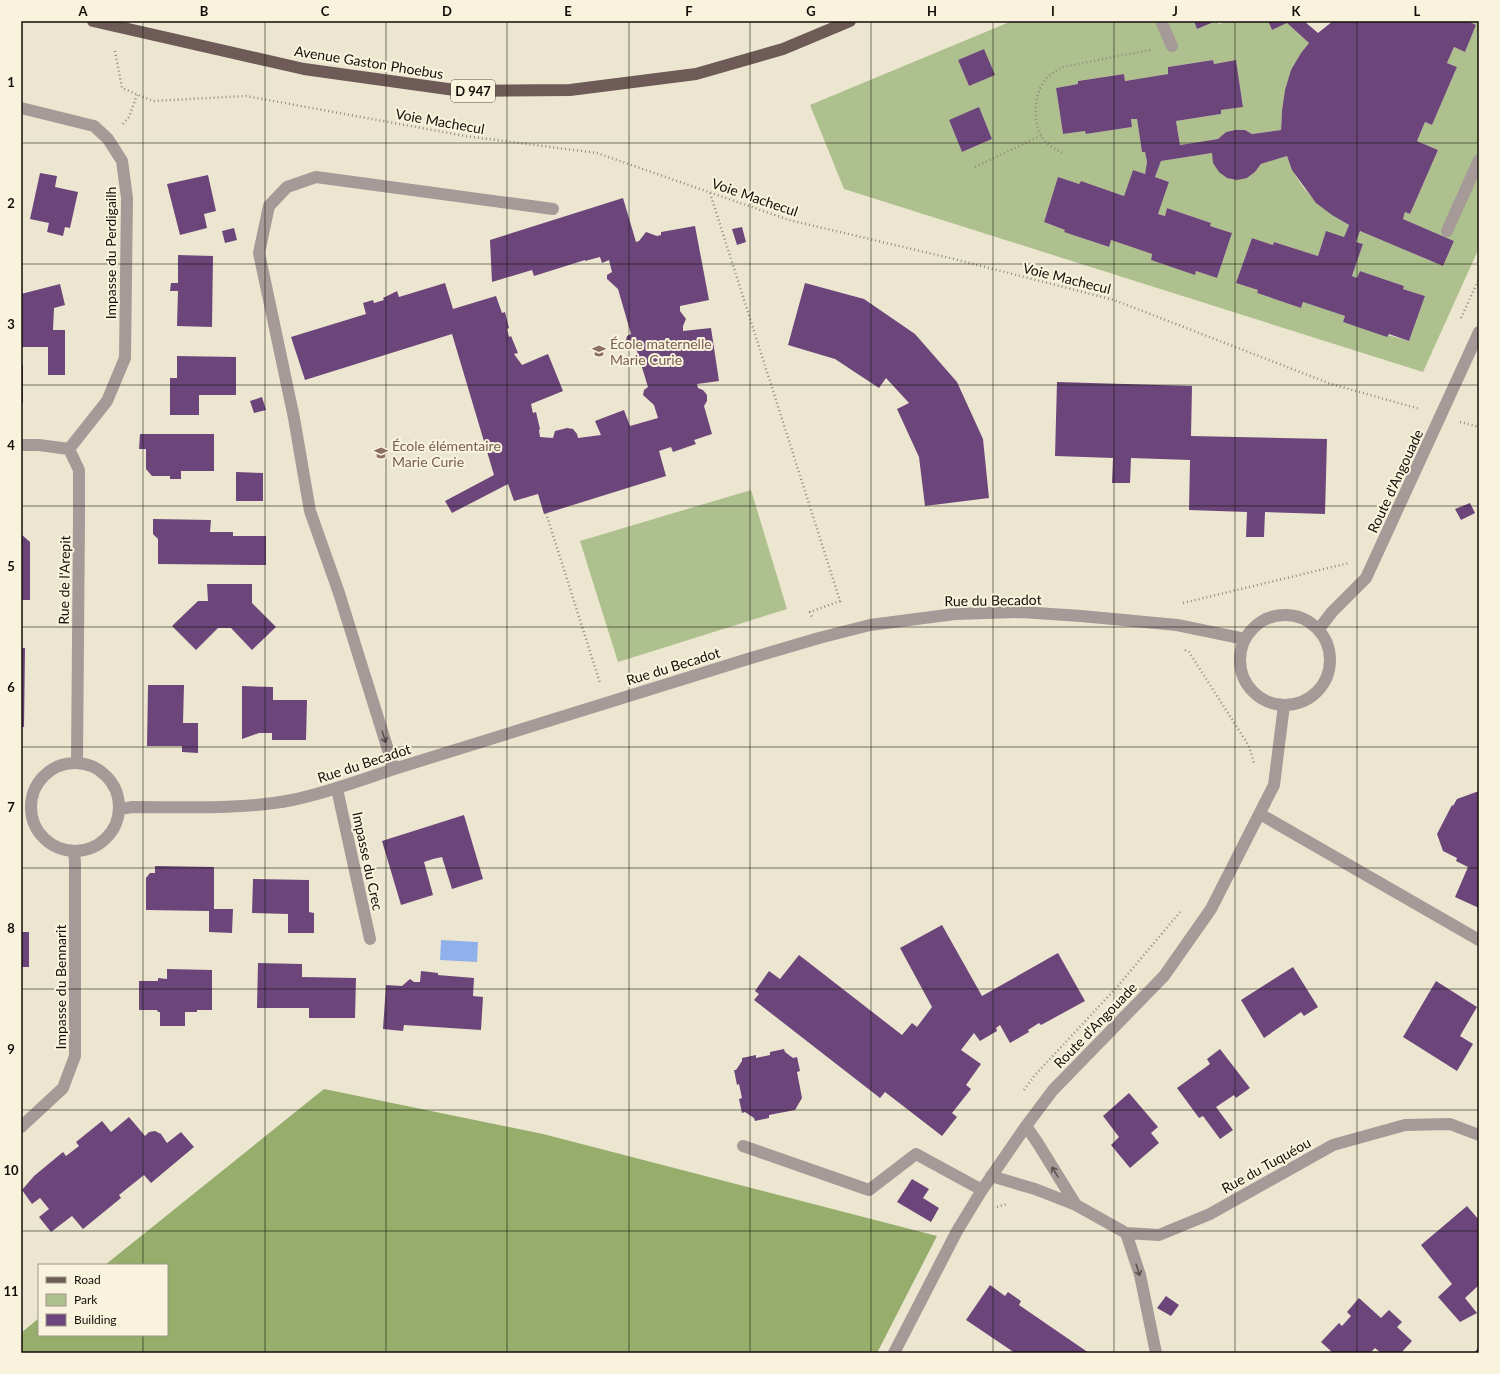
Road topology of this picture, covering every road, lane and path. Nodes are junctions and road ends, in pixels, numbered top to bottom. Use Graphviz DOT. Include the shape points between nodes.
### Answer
graph roads {
  1 [pos="93,21"];
  2 [pos="850,21"];
  3 [pos="1161,21"];
  4 [pos="1172,46"];
  5 [pos="115,51"];
  6 [pos="137,95"];
  7 [pos="21,108"];
  8 [pos="119,128"];
  9 [pos="1042,135"];
  10 [pos="1062,153"];
  11 [pos="1479,160"];
  12 [pos="975,167"];
  13 [pos="710,192"];
  14 [pos="552,209"];
  15 [pos="1447,231"];
  16 [pos="1479,279"];
  17 [pos="1460,322"];
  18 [pos="1479,332"];
  19 [pos="1421,409"];
  20 [pos="1426,411"];
  21 [pos="1418,416"];
  22 [pos="1453,420"];
  23 [pos="1479,427"];
  24 [pos="21,445"];
  25 [pos="69,449"];
  26 [pos="546,513"];
  27 [pos="1354,562"];
  28 [pos="1181,606"];
  29 [pos="1319,629"];
  30 [pos="819,638"];
  31 [pos="1245,639"];
  32 [pos="1179,646"];
  33 [pos="606,703"];
  34 [pos="1284,705"];
  35 [pos="77,762"];
  36 [pos="1255,768"];
  37 [pos="394,769"];
  38 [pos="337,788"];
  39 [pos="26,805"];
  40 [pos="119,809"];
  41 [pos="1260,814"];
  42 [pos="74,852"];
  43 [pos="1184,908"];
  44 [pos="370,939"];
  45 [pos="1479,940"];
  46 [pos="1022,1092"];
  47 [pos="1026,1126"];
  48 [pos="21,1127"];
  49 [pos="1479,1135"];
  50 [pos="743,1146"];
  51 [pos="991,1176"];
  52 [pos="982,1190"];
  53 [pos="1011,1202"];
  54 [pos="1076,1205"];
  55 [pos="995,1208"];
  56 [pos="1126,1233"];
  57 [pos="894,1353"];
  58 [pos="1156,1353"];
  1 -- 2 [label="main road, Avenue Gaston Phoebus / D 947" via="304,69 462,91 570,90 696,74 783,49"];
  3 -- 4 [label="street"];
  4 -- 9 [label="path" via="1062,67 1050,74 1038,95 1036,108 1036,120"];
  5 -- 6 [label="path, Voie Machecul" via="122,88"];
  6 -- 8 [label="path" via="129,117"];
  6 -- 13 [label="path, Voie Machecul" via="153,101 246,96 465,136 597,153"];
  7 -- 25 [label="street, Impasse du Perdigailh" via="94,126 108,139 122,161 127,198 125,358 107,401"];
  9 -- 10 [label="path" via="1044,140"];
  9 -- 12 [label="path"];
  11 -- 15 [label="street"];
  13 -- 19 [label="path, Voie Machecul" via="789,220 1114,300 1332,384"];
  13 -- 30 [label="path" via="840,601 810,612"];
  14 -- 37 [label="street, one-way" via="316,177 287,187 269,206 259,253 294,418 310,511 339,593"];
  16 -- 17 [label="path"];
  18 -- 29 [label="street, Route d'Angouade" via="1366,578"];
  19 -- 20 [label="path, Voie Machecul"];
  19 -- 21 [label="path"];
  22 -- 23 [label="path"];
  24 -- 25 [label="street"];
  25 -- 35 [label="street, Rue de l'Arepit" via="79,470"];
  26 -- 33 [label="path"];
  27 -- 28 [label="path" via="1184,603"];
  29 -- 31 [label="street" via="1308,620 1294,615 1279,615 1265,619"];
  29 -- 34 [label="street" via="1327,642 1330,657 1329,672 1323,686 1299,703"];
  30 -- 31 [label="street, Rue du Becadot" via="870,625 947,615 1021,612 1169,624"];
  30 -- 33 [label="street, Rue du Becadot"];
  31 -- 34 [label="street" via="1240,654 1241,669 1246,683 1256,695 1269,702"];
  32 -- 36 [label="path" via="1189,652 1249,746"];
  33 -- 37 [label="street, Rue du Becadot"];
  34 -- 41 [label="street, Route d'Angouade" via="1274,786"];
  35 -- 39 [label="street" via="59,765 44,774"];
  35 -- 40 [label="street" via="94,766 108,777 117,792"];
  37 -- 38 [label="street, Rue du Becadot"];
  38 -- 40 [label="street, Rue du Becadot" via="291,800 236,806"];
  38 -- 44 [label="street, Impasse du Crec"];
  39 -- 42 [label="street" via="42,838 57,848"];
  40 -- 42 [label="street" via="115,826 105,840 90,848"];
  41 -- 45 [label="street"];
  41 -- 47 [label="street, Route d'Angouade" via="1211,909 1164,976 1053,1090"];
  42 -- 48 [label="street, Impasse du Bennarit" via="75,1056 63,1088"];
  43 -- 46 [label="path" via="1117,987 1035,1074"];
  47 -- 51 [label="street, Route d'Angouade"];
  54 -- 47 [label="street, Rue du Tuquéou, one-way"];
  49 -- 56 [label="street, Rue du Tuquéou" via="1450,1124 1405,1126 1333,1145 1210,1214 1159,1235"];
  50 -- 52 [label="street" via="869,1190 916,1154"];
  51 -- 52 [label="street, Route d'Angouade"];
  51 -- 54 [label="street, Rue du Tuquéou"];
  52 -- 57 [label="street, Route d'Angouade" via="957,1231"];
  53 -- 55 [label="path"];
  54 -- 56 [label="street, Rue du Tuquéou"];
  56 -- 58 [label="street, one-way" via="1140,1276"];
}
